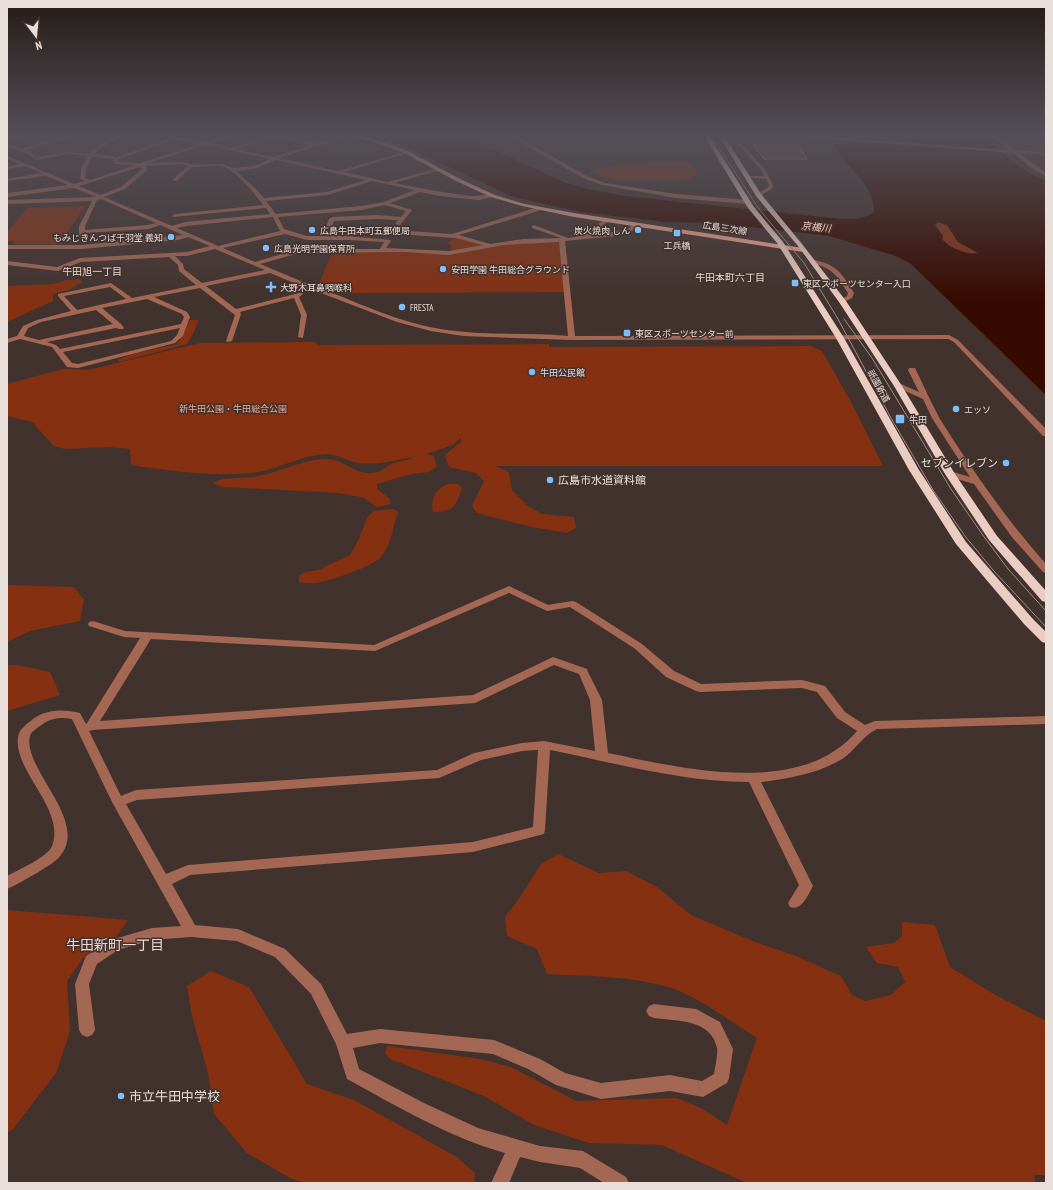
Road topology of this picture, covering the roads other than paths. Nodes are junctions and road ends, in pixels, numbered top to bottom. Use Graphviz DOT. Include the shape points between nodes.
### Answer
graph roads {
  1 [pos="48,190"];
  2 [pos="81,190"];
  3 [pos="120,190"];
  4 [pos="253,190"];
  5 [pos="340,190"];
  6 [pos="420,190"];
  7 [pos="480,190"];
  8 [pos="637,190"];
  9 [pos="739,190"];
  10 [pos="754,190"];
  11 [pos="767,190"];
  12 [pos="7,195"];
  13 [pos="758,195"];
  14 [pos="493,196"];
  15 [pos="99,198"];
  16 [pos="262,200"];
  17 [pos="7,202"];
  18 [pos="385,202"];
  19 [pos="749,205"];
  20 [pos="267,206"];
  21 [pos="538,209"];
  22 [pos="346,210"];
  23 [pos="274,215"];
  24 [pos="175,216"];
  25 [pos="349,218"];
  26 [pos="403,219"];
  27 [pos="607,220"];
  28 [pos="161,223"];
  29 [pos="636,224"];
  30 [pos="329,227"];
  31 [pos="534,227"];
  32 [pos="172,228"];
  33 [pos="82,232"];
  34 [pos="285,232"];
  35 [pos="395,232"];
  36 [pos="188,235"];
  37 [pos="451,236"];
  38 [pos="586,238"];
  39 [pos="562,240"];
  40 [pos="571,240"];
  41 [pos="388,241"];
  42 [pos="781,244"];
  43 [pos="490,246"];
  44 [pos="7,247"];
  45 [pos="82,247"];
  46 [pos="801,247"];
  47 [pos="215,248"];
  48 [pos="382,250"];
  49 [pos="170,255"];
  50 [pos="80,260"];
  51 [pos="814,262"];
  52 [pos="7,263"];
  53 [pos="253,264"];
  54 [pos="270,271"];
  55 [pos="201,286"];
  56 [pos="313,289"];
  57 [pos="296,296"];
  58 [pos="148,297"];
  59 [pos="131,300"];
  60 [pos="842,301"];
  61 [pos="97,307"];
  62 [pos="76,312"];
  63 [pos="236,312"];
  64 [pos="119,325"];
  65 [pos="184,325"];
  66 [pos="130,336"];
  67 [pos="20,337"];
  68 [pos="301,337"];
  69 [pos="572,338"];
  70 [pos="840,338"];
  71 [pos="866,338"];
  72 [pos="7,340"];
  73 [pos="229,341"];
  74 [pos="40,342"];
  75 [pos="59,351"];
  76 [pos="912,370"];
  77 [pos="898,386"];
  78 [pos="924,397"];
  79 [pos="1046,434"];
  80 [pos="950,474"];
  81 [pos="977,482"];
  82 [pos="1046,570"];
  83 [pos="1045,597"];
  84 [pos="93,624"];
  85 [pos="147,636"];
  86 [pos="1046,640"];
  87 [pos="1046,720"];
  88 [pos="86,728"];
  89 [pos="864,730"];
  90 [pos="544,745"];
  91 [pos="602,757"];
  92 [pos="753,778"];
  93 [pos="118,802"];
  94 [pos="163,882"];
  95 [pos="7,883"];
  96 [pos="795,903"];
  97 [pos="191,931"];
  98 [pos="654,1011"];
  99 [pos="87,1030"];
  100 [pos="343,1042"];
  101 [pos="516,1147"];
  102 [pos="500,1183"];
  103 [pos="620,1183"];
  1 -- 12 [label="street"];
  2 -- 15 [label="street"];
  3 -- 15 [label="street"];
  4 -- 16 [label="street"];
  5 -- 16 [label="street"];
  6 -- 14 [label="street" via="479,198"];
  6 -- 18 [label="street"];
  7 -- 14 [label="main road, 広島三次線"];
  8 -- 19 [label="street"];
  9 -- 19 [label="highway, 祇園新道"];
  10 -- 13 [label="highway, 祇園新道"];
  11 -- 13 [label="street"];
  13 -- 46 [label="highway, 祇園新道"];
  14 -- 21 [label="main road, 広島三次線"];
  15 -- 17 [label="street"];
  15 -- 28 [label="street"];
  15 -- 33 [label="street" via="82,226"];
  16 -- 20 [label="street"];
  18 -- 22 [label="street"];
  18 -- 26 [label="street" via="409,210"];
  19 -- 42 [label="highway, 祇園新道"];
  20 -- 23 [label="street"];
  20 -- 24 [label="street"];
  21 -- 27 [label="main road, 広島三次線"];
  21 -- 37 [label="street" via="495,224 473,227"];
  22 -- 23 [label="street"];
  22 -- 25 [label="street"];
  23 -- 32 [label="street" via="185,224"];
  23 -- 34 [label="street"];
  25 -- 26 [label="street"];
  25 -- 30 [label="street" via="332,219"];
  26 -- 35 [label="street"];
  27 -- 29 [label="main road, 広島三次線"];
  27 -- 38 [label="street" via="584,235"];
  28 -- 32 [label="street"];
  28 -- 33 [label="street"];
  29 -- 38 [label="street" via="628,231"];
  29 -- 42 [label="main road, 広島三次線"];
  31 -- 40 [label="street"];
  32 -- 36 [label="street"];
  33 -- 45 [label="street"];
  34 -- 41 [label="street" via="307,238"];
  34 -- 47 [label="street"];
  35 -- 37 [label="street"];
  35 -- 41 [label="street"];
  36 -- 45 [label="street"];
  36 -- 47 [label="street"];
  37 -- 43 [label="street" via="472,239"];
  38 -- 40 [label="street"];
  39 -- 40 [label="street"];
  39 -- 43 [label="street" via="523,241"];
  39 -- 69 [label="street"];
  41 -- 48 [label="street"];
  42 -- 46 [label="main road, 広島三次線"];
  42 -- 70 [label="highway, 祇園新道"];
  43 -- 48 [label="street" via="449,253"];
  44 -- 45 [label="street"];
  45 -- 50 [label="street"];
  46 -- 51 [label="highway, 祇園新道"];
  47 -- 49 [label="street"];
  47 -- 53 [label="street"];
  48 -- 53 [label="street" via="299,251"];
  49 -- 50 [label="street"];
  49 -- 55 [label="street" via="181,265 181,270"];
  50 -- 52 [label="street" via="58,268"];
  51 -- 60 [label="highway, 祇園新道"];
  51 -- 60 [label="street" via="828,264 834,268 851,293 850,297"];
  53 -- 54 [label="street"];
  54 -- 55 [label="street"];
  54 -- 56 [label="street"];
  55 -- 58 [label="street"];
  55 -- 63 [label="street"];
  56 -- 57 [label="street"];
  56 -- 69 [label="street" via="316,294 379,320 428,334 486,340 555,341"];
  57 -- 63 [label="street"];
  57 -- 68 [label="street" via="304,315"];
  58 -- 59 [label="street"];
  58 -- 65 [label="street" via="185,313 187,317"];
  59 -- 61 [label="street"];
  59 -- 62 [label="street" via="112,285 60,295"];
  60 -- 71 [label="highway, 祇園新道"];
  61 -- 62 [label="street"];
  61 -- 64 [label="street"];
  62 -- 67 [label="street" via="25,327"];
  63 -- 73 [label="street" via="238,314"];
  64 -- 66 [label="street"];
  64 -- 74 [label="street"];
  65 -- 66 [label="street"];
  65 -- 75 [label="street" via="180,336 173,342 78,366 70,365"];
  66 -- 75 [label="street"];
  67 -- 72 [label="street"];
  67 -- 74 [label="street"];
  69 -- 70 [label="street"];
  70 -- 71 [label="street"];
  70 -- 86 [label="highway, 祇園新道" via="914,470 962,544"];
  71 -- 77 [label="highway, 祇園新道"];
  71 -- 79 [label="street" via="949,337 956,341"];
  74 -- 75 [label="street" via="54,346"];
  76 -- 78 [label="street" via="923,389"];
  77 -- 78 [label="street"];
  77 -- 80 [label="highway, 祇園新道"];
  78 -- 81 [label="street"];
  80 -- 81 [label="street"];
  80 -- 83 [label="highway, 祇園新道" via="993,538"];
  81 -- 82 [label="street" via="1004,522"];
  84 -- 85 [label="street" via="124,634"];
  85 -- 88 [label="street"];
  85 -- 89 [label="street" via="375,648 509,589 547,608 572,604 638,646 670,674 700,688 802,684 821,689 841,715"];
  87 -- 89 [label="street" via="875,725"];
  88 -- 91 [label="street" via="475,699 553,661 583,672 596,700"];
  88 -- 93 [label="street"];
  88 -- 95 [label="street" via="76,716 59,713 35,723 24,737 24,749 54,808 62,833 57,850 43,862"];
  89 -- 92 [label="street" via="838,756 811,768"];
  90 -- 91 [label="street"];
  90 -- 93 [label="street" via="478,756 439,774 136,795"];
  90 -- 94 [label="street" via="539,830 473,847 188,870"];
  91 -- 92 [label="street" via="720,777"];
  92 -- 96 [label="street" via="806,886"];
  93 -- 94 [label="street"];
  94 -- 97 [label="street"];
  97 -- 99 [label="street" via="152,934 114,945 90,960 82,984"];
  97 -- 100 [label="street" via="238,935 280,953 316,989"];
  98 -- 100 [label="street" via="696,1016 716,1027 725,1049 721,1078 703,1089 670,1083 602,1091 562,1080 534,1064 494,1047 380,1036"];
  100 -- 101 [label="street" via="353,1074 476,1136"];
  101 -- 102 [label="street"];
  101 -- 103 [label="street" via="540,1154 583,1160"];
}
